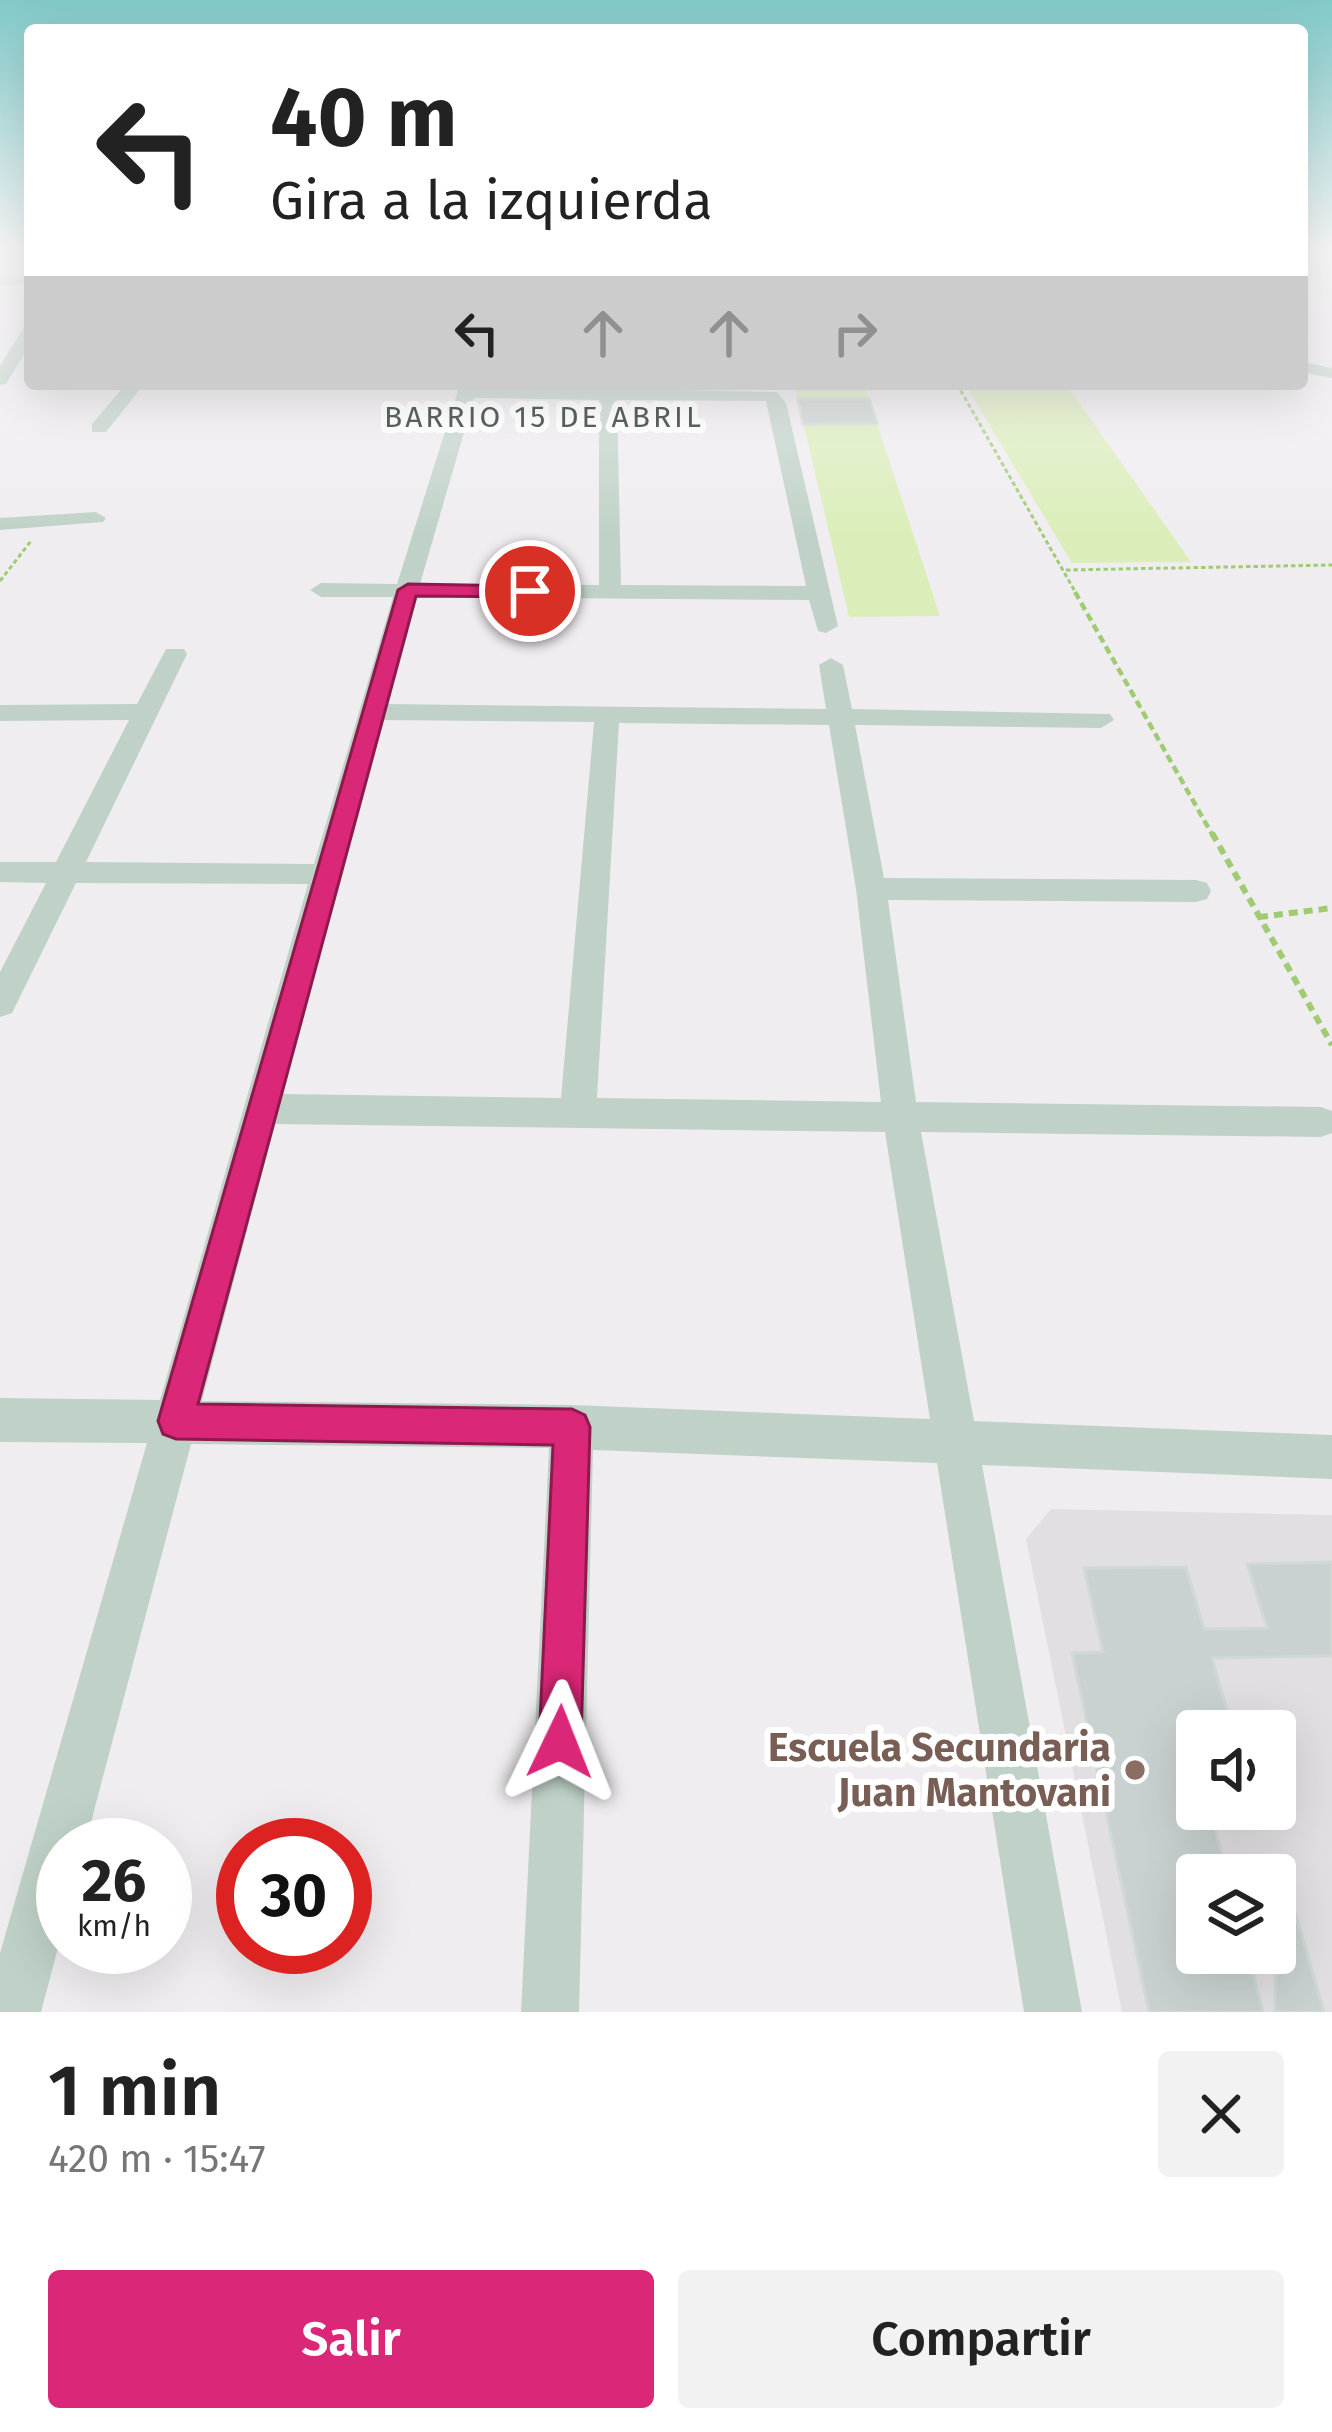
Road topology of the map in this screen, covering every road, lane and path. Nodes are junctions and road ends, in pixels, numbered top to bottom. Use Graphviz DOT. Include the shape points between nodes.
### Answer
graph roads {
  1 [pos="14,361"];
  2 [pos="0,380"];
  3 [pos="130,390"];
  4 [pos="467,390"];
  5 [pos="608,390"];
  6 [pos="649,390"];
  7 [pos="961,390"];
  8 [pos="99,428"];
  9 [pos="97,518"];
  10 [pos="0,524"];
  11 [pos="40,528"];
  12 [pos="1332,565"];
  13 [pos="1066,570"];
  14 [pos="1,579"];
  15 [pos="321,590"];
  16 [pos="408,590"];
  17 [pos="610,592"];
  18 [pos="818,592"];
  19 [pos="175,654"];
  20 [pos="146,712"];
  21 [pos="370,712"];
  22 [pos="0,713"];
  23 [pos="608,716"];
  24 [pos="840,717"];
  25 [pos="1101,720"];
  26 [pos="0,872"];
  27 [pos="66,872"];
  28 [pos="326,874"];
  29 [pos="871,889"];
  30 [pos="1196,891"];
  31 [pos="1332,908"];
  32 [pos="1259,917"];
  33 [pos="0,1004"];
  34 [pos="1332,1045"];
  35 [pos="261,1109"];
  36 [pos="578,1112"];
  37 [pos="900,1113"];
  38 [pos="1322,1122"];
  39 [pos="0,1420"];
  40 [pos="176,1421"];
  41 [pos="572,1427"];
  42 [pos="956,1442"];
  43 [pos="1332,1457"];
  44 [pos="12,2012"];
  45 [pos="550,2012"];
  46 [pos="1053,2012"];
  1 -- 2 [label="street"];
  3 -- 8 [label="street"];
  4 -- 16 [label="street"];
  5 -- 17 [label="street"];
  6 -- 18 [label="street" via="771,396 777,403"];
  7 -- 13 [label="path"];
  9 -- 10 [label="street"];
  11 -- 14 [label="path"];
  12 -- 13 [label="path"];
  13 -- 32 [label="path"];
  15 -- 16 [label="street"];
  16 -- 17 [label="street"];
  16 -- 21 [label="street"];
  17 -- 18 [label="street"];
  18 -- 24 [label="street"];
  19 -- 20 [label="street"];
  20 -- 22 [label="street"];
  20 -- 27 [label="street"];
  21 -- 23 [label="street"];
  21 -- 28 [label="street"];
  23 -- 24 [label="street"];
  23 -- 36 [label="street"];
  24 -- 25 [label="street"];
  24 -- 29 [label="street"];
  26 -- 27 [label="street"];
  27 -- 28 [label="street"];
  27 -- 33 [label="street"];
  28 -- 35 [label="street"];
  29 -- 30 [label="street"];
  29 -- 37 [label="street"];
  31 -- 32 [label="path"];
  32 -- 34 [label="path"];
  35 -- 36 [label="street"];
  35 -- 40 [label="street"];
  36 -- 37 [label="street"];
  37 -- 38 [label="street"];
  37 -- 42 [label="street"];
  39 -- 40 [label="street"];
  40 -- 41 [label="street"];
  40 -- 44 [label="street"];
  41 -- 42 [label="street"];
  41 -- 45 [label="street"];
  42 -- 43 [label="street"];
  42 -- 46 [label="street"];
}
